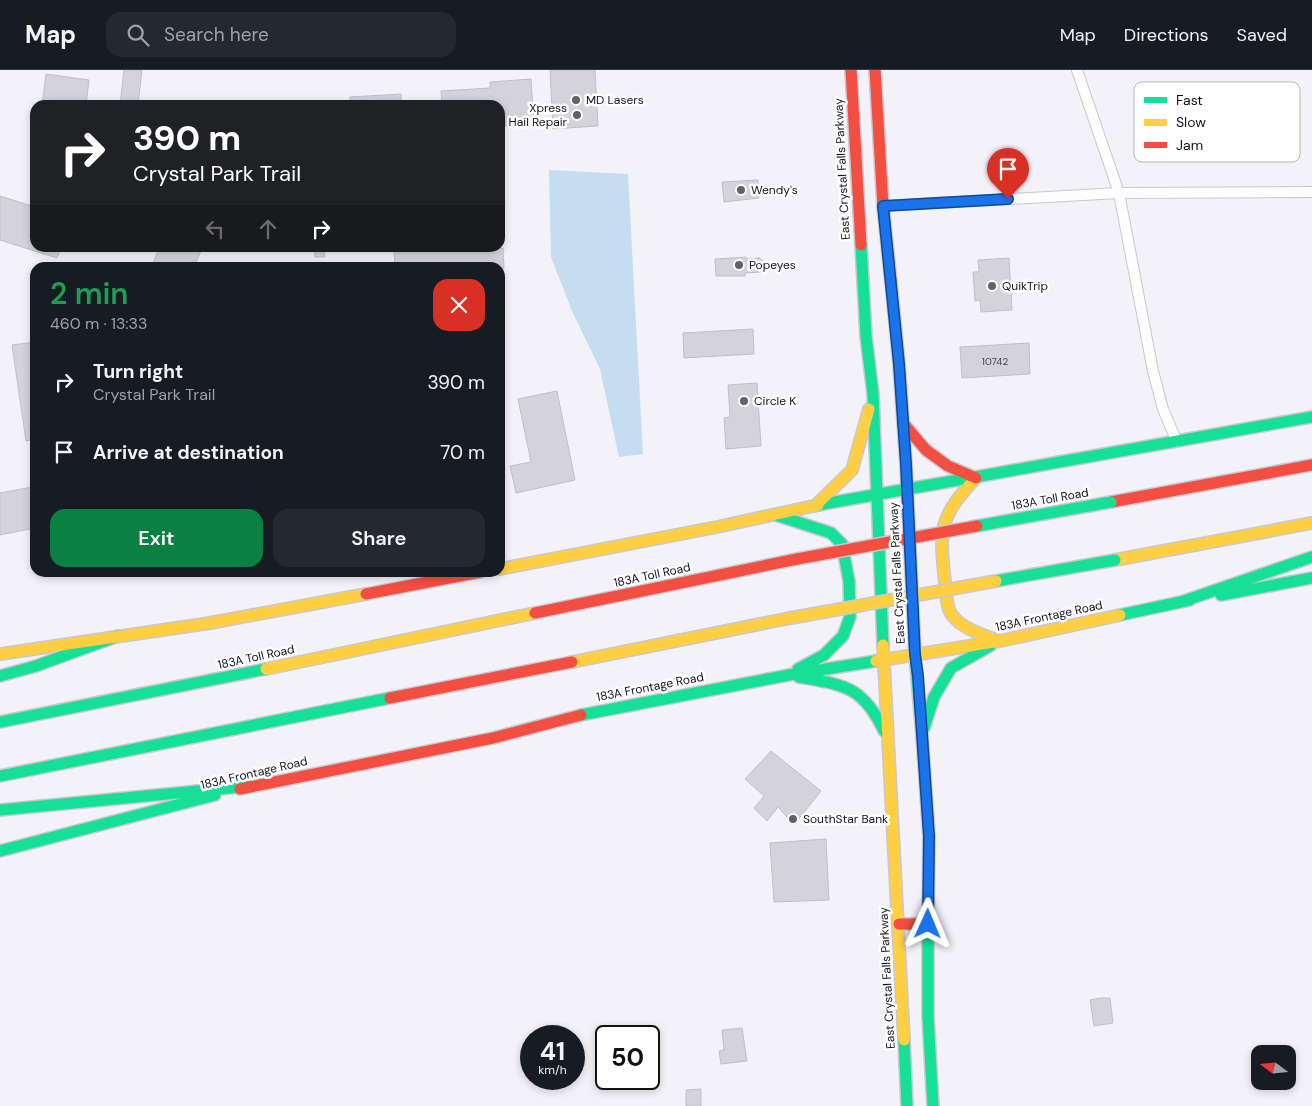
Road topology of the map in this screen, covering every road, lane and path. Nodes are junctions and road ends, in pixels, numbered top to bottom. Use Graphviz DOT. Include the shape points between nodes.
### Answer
graph roads {
  1 [pos="851,70"];
  2 [pos="875,70"];
  3 [pos="1077,70"];
  4 [pos="1312,192"];
  5 [pos="1119,193"];
  6 [pos="883,206"];
  7 [pos="873,394"];
  8 [pos="1312,417"];
  9 [pos="903,423"];
  10 [pos="1177,442"];
  11 [pos="1312,465"];
  12 [pos="976,478"];
  13 [pos="907,490"];
  14 [pos="878,496"];
  15 [pos="815,506"];
  16 [pos="775,515"];
  17 [pos="1312,523"];
  18 [pos="1312,557"];
  19 [pos="505,568"];
  20 [pos="454,577"];
  21 [pos="1312,578"];
  22 [pos="1181,602"];
  23 [pos="118,636"];
  24 [pos="1000,641"];
  25 [pos="0,654"];
  26 [pos="915,654"];
  27 [pos="884,660"];
  28 [pos="789,675"];
  29 [pos="0,676"];
  30 [pos="0,722"];
  31 [pos="922,734"];
  32 [pos="889,743"];
  33 [pos="0,776"];
  34 [pos="250,786"];
  35 [pos="0,810"];
  36 [pos="0,851"];
  37 [pos="898,924"];
  38 [pos="928,924"];
  39 [pos="907,1106"];
  40 [pos="933,1106"];
  1 -- 7 [label="main road, East Crystal Falls Parkway" via="866,336"];
  2 -- 6 [label="main road, East Crystal Falls Parkway"];
  3 -- 5 [label="street"];
  4 -- 5 [label="street"];
  5 -- 6 [label="street"];
  5 -- 10 [label="street" via="1153,371 1163,409"];
  6 -- 9 [label="main road, East Crystal Falls Parkway"];
  7 -- 14 [label="main road, East Crystal Falls Parkway"];
  7 -- 15 [label="main road" via="852,470"];
  8 -- 10 [label="main road"];
  9 -- 12 [label="main road" via="926,450 948,466"];
  9 -- 13 [label="main road, East Crystal Falls Parkway"];
  10 -- 12 [label="main road"];
  11 -- 30 [label="main road, 183A Toll Road, bridge" via="797,559"];
  12 -- 13 [label="main road"];
  12 -- 24 [label="main road" via="954,501 942,527 944,584 951,614 964,626"];
  13 -- 14 [label="main road"];
  13 -- 26 [label="main road, East Crystal Falls Parkway"];
  14 -- 15 [label="main road"];
  14 -- 27 [label="main road, East Crystal Falls Parkway"];
  15 -- 16 [label="main road"];
  16 -- 19 [label="main road"];
  16 -- 28 [label="main road" via="831,533 842,544 849,581 850,617 843,636 824,655"];
  17 -- 33 [label="main road, bridge" via="785,619"];
  18 -- 22 [label="main road"];
  20 -- 23 [label="main road" via="210,623"];
  21 -- 22 [label="main road, 183A Frontage Road"];
  22 -- 24 [label="main road, 183A Frontage Road"];
  23 -- 25 [label="main road"];
  23 -- 29 [label="main road"];
  24 -- 26 [label="main road, 183A Frontage Road"];
  24 -- 31 [label="main road" via="951,668 934,697"];
  26 -- 27 [label="main road, 183A Frontage Road"];
  26 -- 31 [label="main road, East Crystal Falls Parkway"];
  27 -- 28 [label="main road, 183A Frontage Road"];
  27 -- 32 [label="main road, East Crystal Falls Parkway"];
  28 -- 32 [label="main road" via="849,688 862,695 879,718"];
  28 -- 34 [label="main road, 183A Frontage Road" via="573,716 493,738"];
  31 -- 38 [label="main road, East Crystal Falls Parkway" via="929,836"];
  32 -- 37 [label="main road, East Crystal Falls Parkway"];
  34 -- 35 [label="main road"];
  34 -- 36 [label="main road, 183A Frontage Road"];
  37 -- 38 [label="main road"];
  37 -- 39 [label="main road, East Crystal Falls Parkway"];
  38 -- 40 [label="main road, East Crystal Falls Parkway" via="928,1016"];
}
